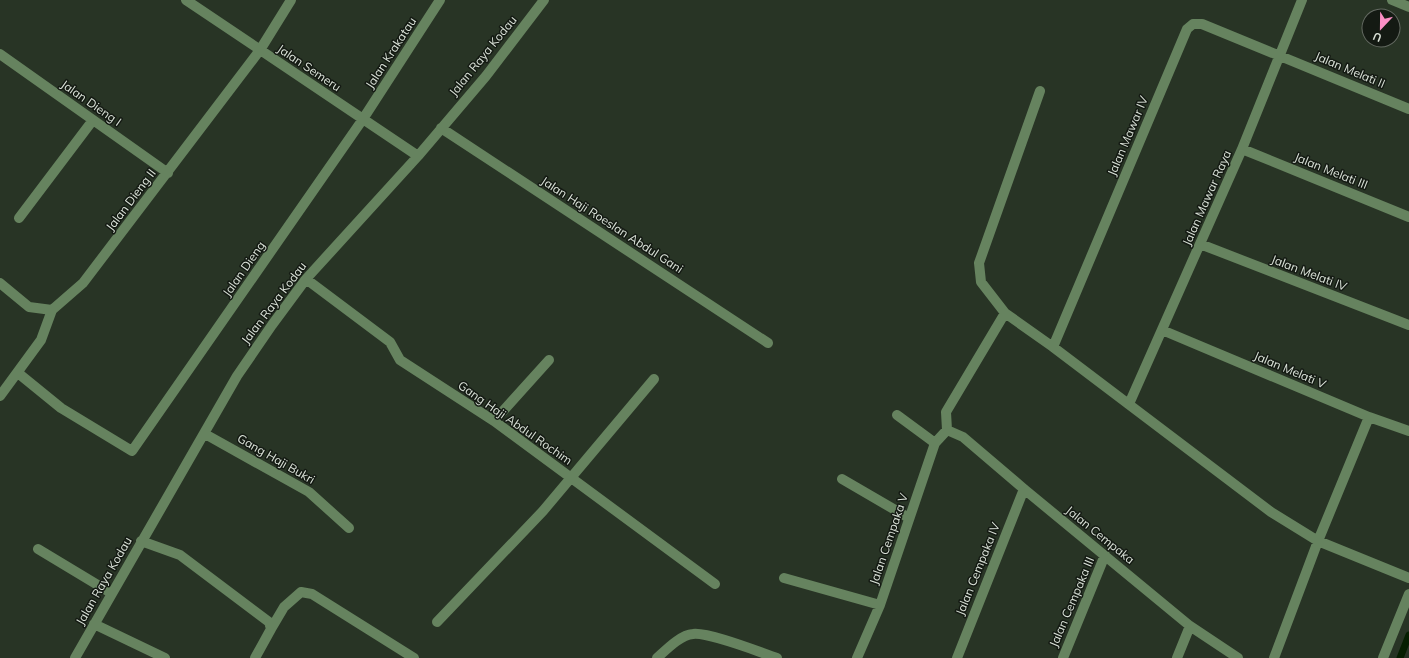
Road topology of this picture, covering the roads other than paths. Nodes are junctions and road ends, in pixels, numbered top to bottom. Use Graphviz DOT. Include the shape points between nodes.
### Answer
graph roads {
  1 [pos="186,0"];
  2 [pos="291,0"];
  3 [pos="440,0"];
  4 [pos="544,0"];
  5 [pos="1302,0"];
  6 [pos="1392,0"];
  7 [pos="1409,7"];
  8 [pos="260,50"];
  9 [pos="0,54"];
  10 [pos="1280,55"];
  11 [pos="1040,91"];
  12 [pos="1409,109"];
  13 [pos="363,119"];
  14 [pos="93,120"];
  15 [pos="441,128"];
  16 [pos="1242,149"];
  17 [pos="418,156"];
  18 [pos="168,173"];
  19 [pos="1409,216"];
  20 [pos="19,218"];
  21 [pos="1200,244"];
  22 [pos="306,279"];
  23 [pos="0,283"];
  24 [pos="52,310"];
  25 [pos="1005,313"];
  26 [pos="1409,325"];
  27 [pos="1162,330"];
  28 [pos="768,343"];
  29 [pos="1053,347"];
  30 [pos="549,360"];
  31 [pos="18,373"];
  32 [pos="654,379"];
  33 [pos="0,396"];
  34 [pos="1129,404"];
  35 [pos="897,415"];
  36 [pos="1369,417"];
  37 [pos="494,421"];
  38 [pos="947,430"];
  39 [pos="1409,431"];
  40 [pos="205,434"];
  41 [pos="935,443"];
  42 [pos="570,478"];
  43 [pos="842,479"];
  44 [pos="1024,489"];
  45 [pos="909,518"];
  46 [pos="349,528"];
  47 [pos="141,541"];
  48 [pos="1318,541"];
  49 [pos="38,549"];
  50 [pos="1105,555"];
  51 [pos="784,578"];
  52 [pos="1409,578"];
  53 [pos="716,584"];
  54 [pos="111,593"];
  55 [pos="1409,594"];
  56 [pos="880,605"];
  57 [pos="437,622"];
  58 [pos="94,624"];
  59 [pos="1190,626"];
  60 [pos="271,629"];
  61 [pos="75,658"];
  62 [pos="165,658"];
  63 [pos="256,658"];
  64 [pos="414,658"];
  65 [pos="657,658"];
  66 [pos="776,658"];
  67 [pos="857,658"];
  68 [pos="957,658"];
  69 [pos="1062,658"];
  70 [pos="1176,658"];
  71 [pos="1238,658"];
  72 [pos="1274,658"];
  73 [pos="1383,658"];
  1 -- 8 [label="street, Jalan Semeru"];
  2 -- 8 [label="street, Jalan Dieng II"];
  3 -- 13 [label="street, Jalan Krakatau"];
  4 -- 15 [label="street, Jalan Raya Kodau" via="486,76"];
  5 -- 10 [label="street, Jalan Mawar Raya"];
  6 -- 7 [label="street"];
  8 -- 13 [label="street, Jalan Semeru"];
  8 -- 18 [label="street, Jalan Dieng II"];
  9 -- 14 [label="street, Jalan Dieng I"];
  10 -- 12 [label="street, Jalan Melati II"];
  10 -- 16 [label="street, Jalan Mawar Raya"];
  10 -- 29 [label="street, Jalan Mawar IV" via="1202,24 1193,24 1187,29"];
  11 -- 25 [label="street" via="979,263 980,282"];
  13 -- 17 [label="street, Jalan Semeru"];
  13 -- 31 [label="street, Jalan Dieng" via="132,452 61,408"];
  14 -- 18 [label="street, Jalan Dieng I"];
  14 -- 20 [label="street"];
  15 -- 17 [label="street, Jalan Raya Kodau"];
  15 -- 28 [label="street, Jalan Haji Roeslan Abdul Gani"];
  16 -- 19 [label="street, Jalan Melati III"];
  16 -- 21 [label="street, Jalan Mawar Raya"];
  17 -- 22 [label="street, Jalan Raya Kodau"];
  18 -- 24 [label="street, Jalan Dieng II" via="83,283"];
  21 -- 26 [label="street, Jalan Melati IV"];
  21 -- 27 [label="street, Jalan Mawar Raya"];
  22 -- 37 [label="street, Gang Haji Abdul Rochim" via="390,342 400,360"];
  22 -- 40 [label="street, Jalan Raya Kodau" via="237,376"];
  23 -- 24 [label="street" via="29,307"];
  24 -- 31 [label="street" via="41,340"];
  25 -- 29 [label="street"];
  25 -- 38 [label="street" via="946,412"];
  27 -- 34 [label="street, Jalan Mawar Raya"];
  27 -- 36 [label="street, Jalan Melati V"];
  29 -- 34 [label="street"];
  30 -- 37 [label="street"];
  31 -- 33 [label="street"];
  32 -- 42 [label="street"];
  34 -- 48 [label="street" via="1271,512"];
  35 -- 41 [label="street"];
  36 -- 39 [label="street, Jalan Melati V"];
  36 -- 48 [label="street"];
  37 -- 42 [label="street, Gang Haji Abdul Rochim"];
  38 -- 41 [label="street, Jalan Cempaka V"];
  38 -- 44 [label="street, Jalan Cempaka" via="963,437"];
  40 -- 46 [label="street, Gang Haji Bukri" via="309,492"];
  40 -- 47 [label="street, Jalan Raya Kodau"];
  41 -- 45 [label="street, Jalan Cempaka V"];
  42 -- 53 [label="street, Gang Haji Abdul Rochim"];
  42 -- 57 [label="street" via="543,511"];
  43 -- 45 [label="street"];
  44 -- 50 [label="street, Jalan Cempaka"];
  44 -- 68 [label="street, Jalan Cempaka IV"];
  45 -- 56 [label="street, Jalan Cempaka V"];
  47 -- 54 [label="street, Jalan Raya Kodau"];
  47 -- 60 [label="street" via="180,555 269,622"];
  48 -- 52 [label="street"];
  48 -- 72 [label="street"];
  49 -- 54 [label="street"];
  50 -- 59 [label="street, Jalan Cempaka"];
  50 -- 69 [label="street, Jalan Cempaka III"];
  51 -- 56 [label="street"];
  54 -- 58 [label="street, Jalan Raya Kodau"];
  55 -- 73 [label="street"];
  56 -- 67 [label="street, Jalan Cempaka V"];
  58 -- 61 [label="street, Jalan Raya Kodau"];
  58 -- 62 [label="street"];
  59 -- 70 [label="street"];
  59 -- 71 [label="street, Jalan Cempaka"];
  60 -- 63 [label="street"];
  60 -- 64 [label="street" via="284,607 301,592 312,594"];
  65 -- 66 [label="street" via="677,641 692,634 714,638"];
}
